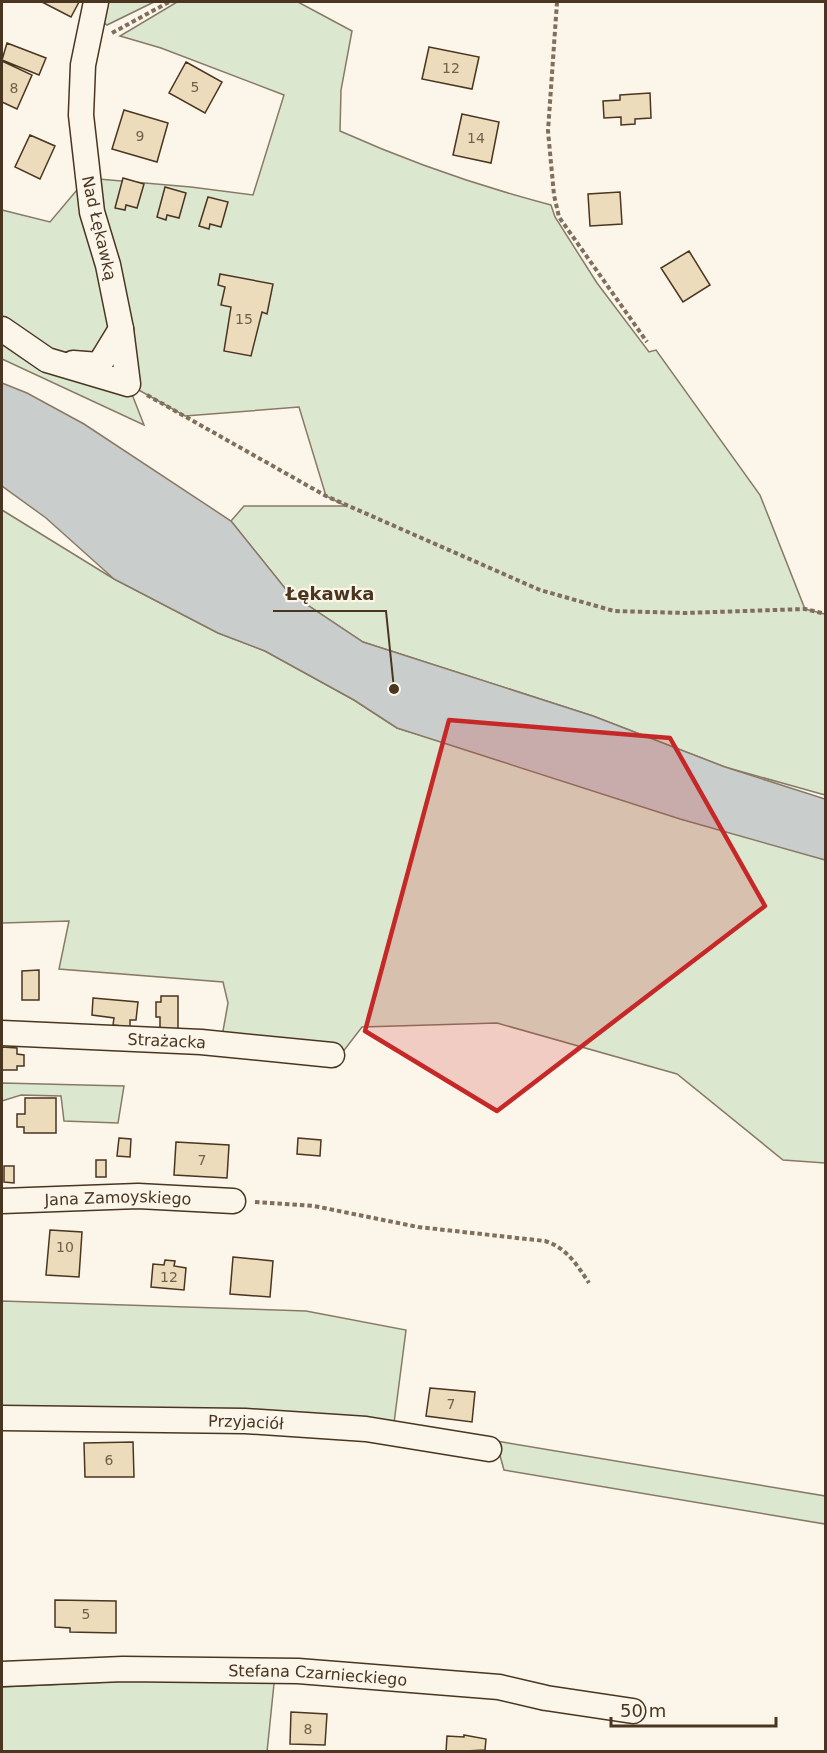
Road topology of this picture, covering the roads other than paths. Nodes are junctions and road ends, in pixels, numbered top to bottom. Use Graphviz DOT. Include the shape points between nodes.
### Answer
graph roads {
  1 [pos="96,2"];
  2 [pos="2,329"];
  3 [pos="121,329"];
  4 [pos="47,360"];
  5 [pos="2,1033"];
  6 [pos="332,1055"];
  7 [pos="2,1201"];
  8 [pos="233,1201"];
  9 [pos="2,1418"];
  10 [pos="489,1449"];
  11 [pos="2,1674"];
  12 [pos="633,1711"];
  1 -- 3 [label="street, Nad Łękawką" via="83,65 81,116 87,178"];
  2 -- 4 [label="street"];
  3 -- 4 [label="street" via="99,365"];
  3 -- 4 [label="street, Nad Łękawką" via="128,384"];
  5 -- 6 [label="street, Strażacka" via="201,1042"];
  7 -- 8 [label="street, Jana Zamoyskiego" via="138,1196"];
  9 -- 10 [label="street, Przyjaciół" via="267,1422 366,1429"];
  11 -- 12 [label="street, Stefana Czarnieckiego" via="134,1669 298,1671 499,1687"];
}
